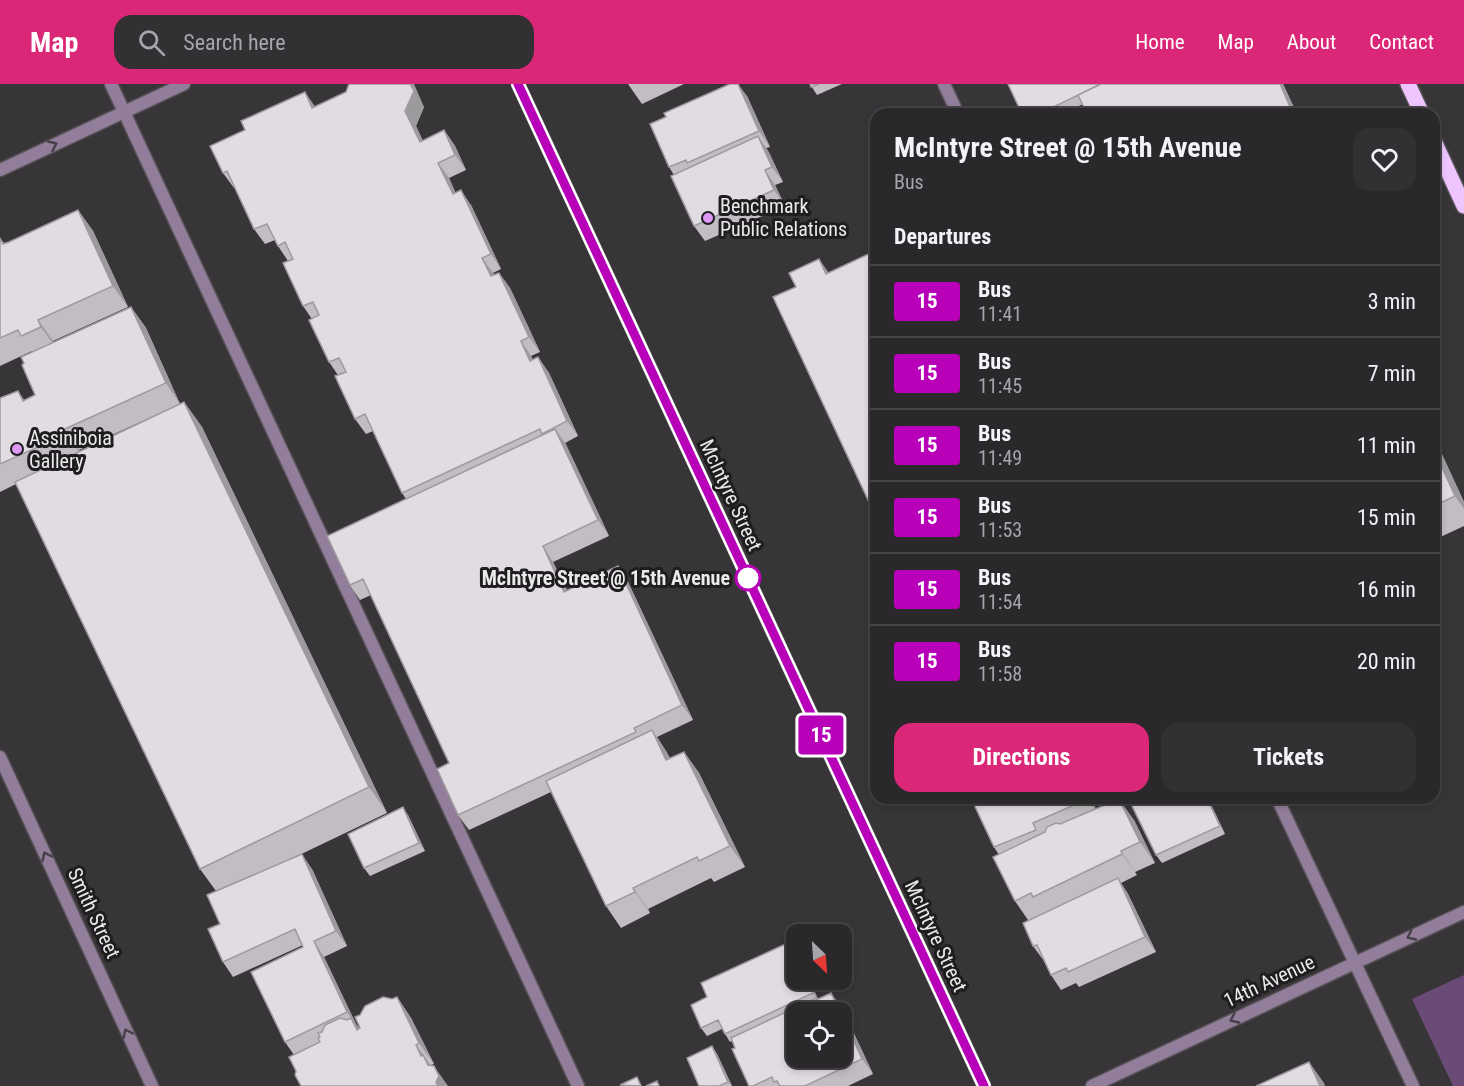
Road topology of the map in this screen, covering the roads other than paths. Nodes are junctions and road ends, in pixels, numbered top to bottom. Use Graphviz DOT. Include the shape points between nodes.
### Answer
graph roads {
  1 [pos="111,84"];
  2 [pos="184,84"];
  3 [pos="518,84"];
  4 [pos="944,84"];
  5 [pos="1408,84"];
  6 [pos="955,108"];
  7 [pos="1419,108"];
  8 [pos="124,112"];
  9 [pos="1440,154"];
  10 [pos="0,170"];
  11 [pos="1464,206"];
  12 [pos="0,757"];
  13 [pos="1280,804"];
  14 [pos="1464,912"];
  15 [pos="1354,963"];
  16 [pos="152,1086"];
  17 [pos="578,1086"];
  18 [pos="984,1086"];
  19 [pos="1092,1086"];
  20 [pos="1413,1086"];
  1 -- 8 [label="street"];
  2 -- 8 [label="street"];
  3 -- 18 [label="street, McIntyre Street"];
  4 -- 6 [label="street"];
  5 -- 7 [label="main road"];
  10 -- 8 [label="street, one-way"];
  8 -- 17 [label="street"];
  9 -- 11 [label="main road"];
  16 -- 12 [label="street, Smith Street, one-way"];
  13 -- 15 [label="street"];
  14 -- 15 [label="street, 14th Avenue, one-way"];
  15 -- 19 [label="street, 14th Avenue, one-way"];
  15 -- 20 [label="street"];
}
